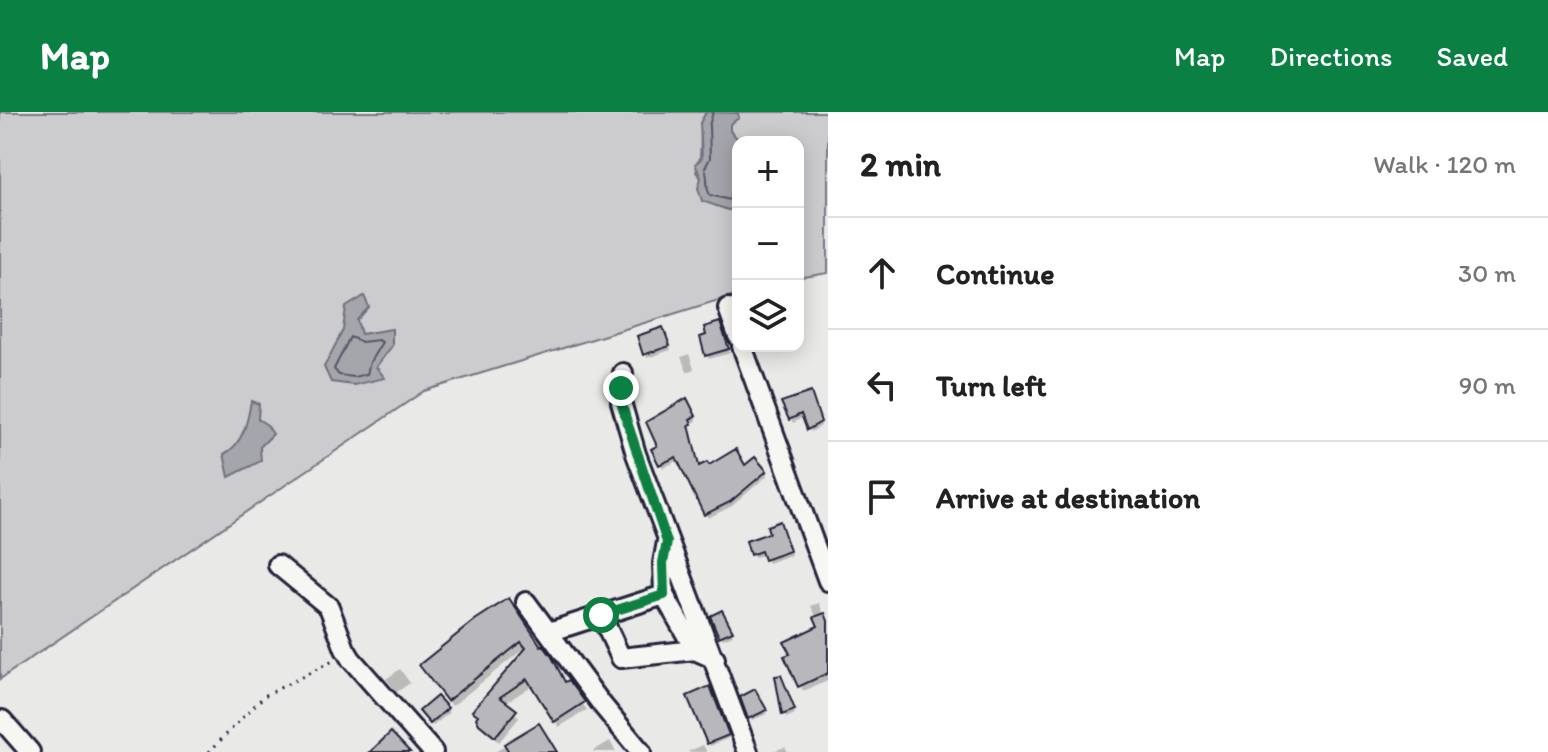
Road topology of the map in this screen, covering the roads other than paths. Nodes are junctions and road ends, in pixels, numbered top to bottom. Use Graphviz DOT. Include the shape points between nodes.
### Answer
graph roads {
  1 [pos="728,308"];
  2 [pos="732,319"];
  3 [pos="744,352"];
  4 [pos="623,373"];
  5 [pos="667,542"];
  6 [pos="278,565"];
  7 [pos="828,581"];
  8 [pos="664,595"];
  9 [pos="526,602"];
  10 [pos="601,615"];
  11 [pos="549,632"];
  12 [pos="695,650"];
  13 [pos="715,659"];
  14 [pos="2,720"];
  15 [pos="30,752"];
  16 [pos="433,752"];
  17 [pos="641,752"];
  18 [pos="748,752"];
  1 -- 2 [label="street"];
  3 -- 7 [label="street"];
  4 -- 5 [label="street" via="621,402"];
  5 -- 8 [label="street"];
  5 -- 13 [label="street"];
  6 -- 16 [label="street" via="329,607 348,654"];
  8 -- 10 [label="street"];
  8 -- 12 [label="street"];
  9 -- 11 [label="street"];
  10 -- 11 [label="street"];
  10 -- 12 [label="street" via="621,658"];
  11 -- 17 [label="street"];
  12 -- 13 [label="street"];
  13 -- 18 [label="street"];
  14 -- 15 [label="street"];
}
